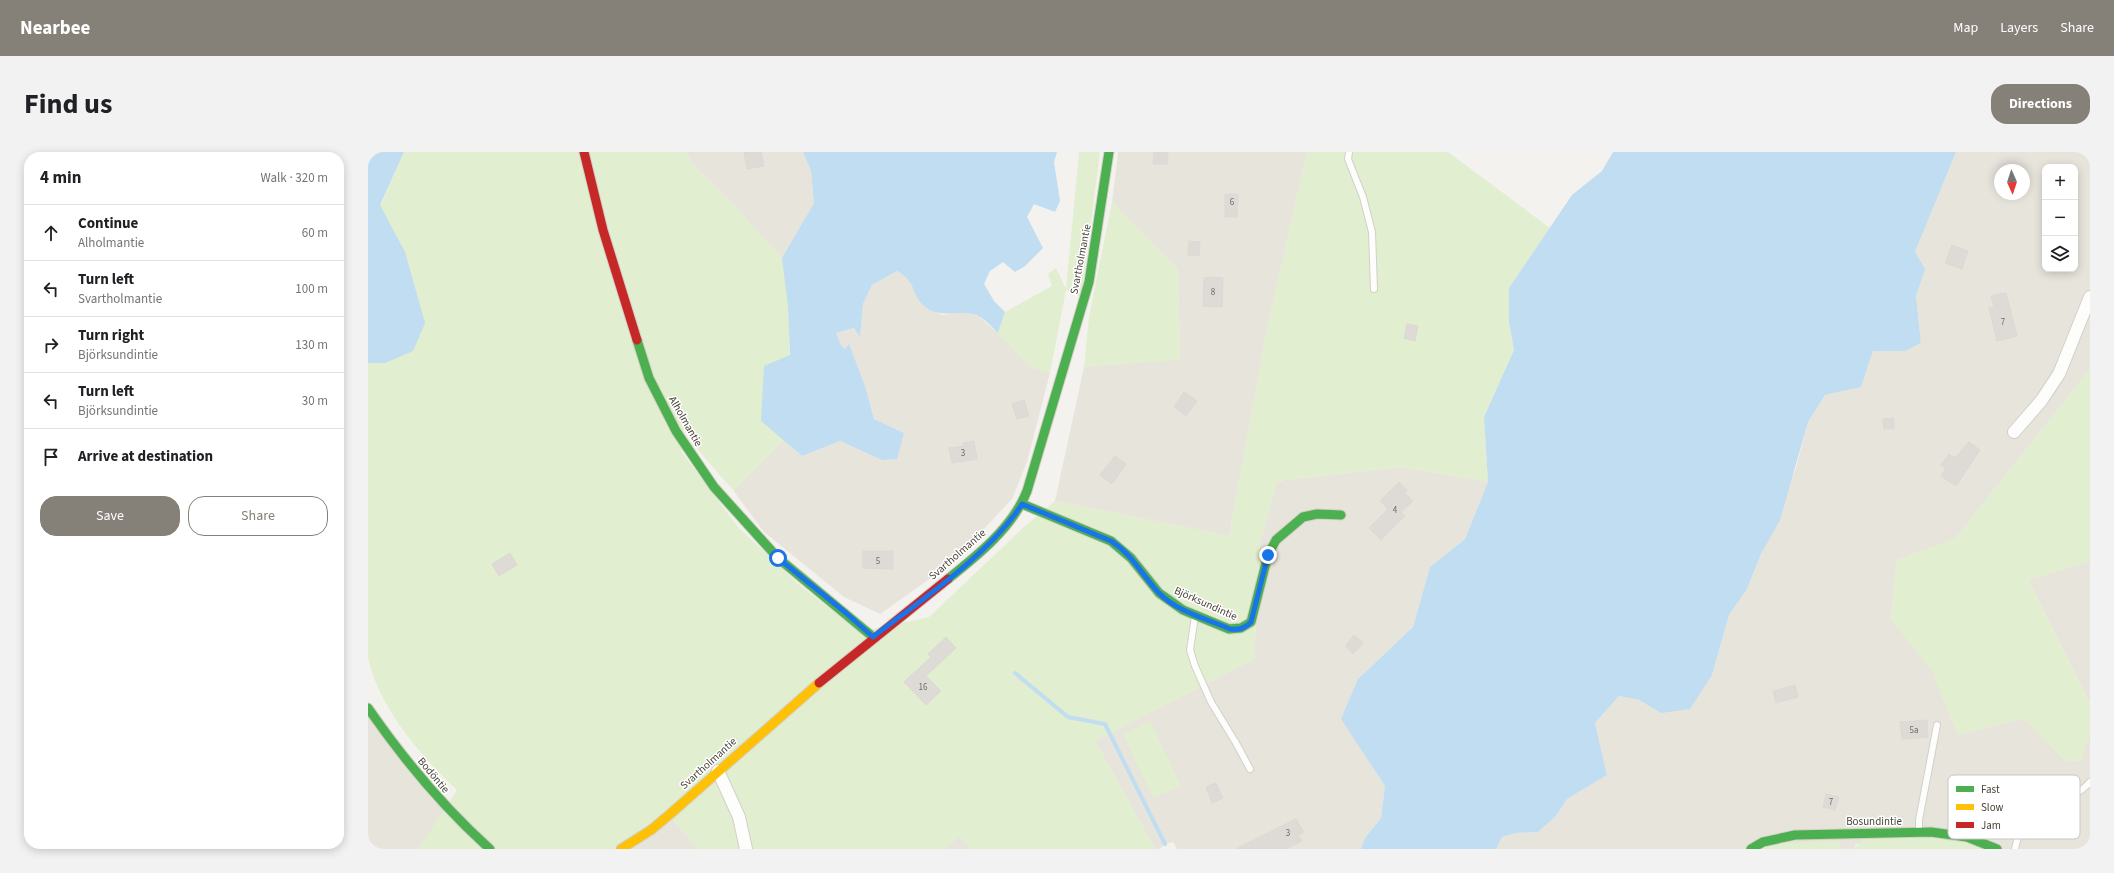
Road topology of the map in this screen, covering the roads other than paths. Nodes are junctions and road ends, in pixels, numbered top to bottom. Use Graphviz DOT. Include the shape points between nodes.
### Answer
graph roads {
  1 [pos="584,152"];
  2 [pos="1109,152"];
  3 [pos="1349,152"];
  4 [pos="1374,288"];
  5 [pos="2090,297"];
  6 [pos="2014,432"];
  7 [pos="1022,504"];
  8 [pos="1341,515"];
  9 [pos="1195,614"];
  10 [pos="873,637"];
  11 [pos="368,708"];
  12 [pos="1937,725"];
  13 [pos="1250,769"];
  14 [pos="718,771"];
  15 [pos="2090,782"];
  16 [pos="2080,790"];
  17 [pos="1919,832"];
  18 [pos="1948,834"];
  19 [pos="1976,839"];
  20 [pos="2017,839"];
  21 [pos="490,849"];
  22 [pos="621,849"];
  23 [pos="746,849"];
  24 [pos="1751,849"];
  25 [pos="1997,849"];
  26 [pos="2015,849"];
  1 -- 10 [label="street, Alholmantie" via="603,230 649,378 676,431 714,487 778,558"];
  2 -- 7 [label="street, Svartholmantie" via="1089,282 1052,413"];
  3 -- 4 [label="lane" via="1348,159 1363,197 1372,232"];
  5 -- 6 [label="street" via="2059,374 2041,401"];
  7 -- 9 [label="street, Björksundintie" via="1124,548 1159,593 1171,604"];
  7 -- 10 [label="street, Svartholmantie" via="1004,529 953,575"];
  8 -- 9 [label="street, Björksundintie" via="1317,514 1303,517 1276,540 1268,555 1251,622 1245,627 1238,630 1230,629"];
  9 -- 13 [label="lane" via="1190,650 1195,666 1211,702"];
  10 -- 14 [label="street, Svartholmantie" via="797,700"];
  11 -- 21 [label="street, Bodöntie" via="437,798"];
  12 -- 17 [label="lane"];
  14 -- 22 [label="street, Svartholmantie" via="651,830"];
  14 -- 23 [label="street" via="738,817"];
  15 -- 16 [label="lane"];
  17 -- 18 [label="street, Bosundintie"];
  17 -- 24 [label="street, Bosundintie" via="1785,837 1768,840"];
  19 -- 25 [label="street, Bosundintie"];
  20 -- 26 [label="lane"];
}
